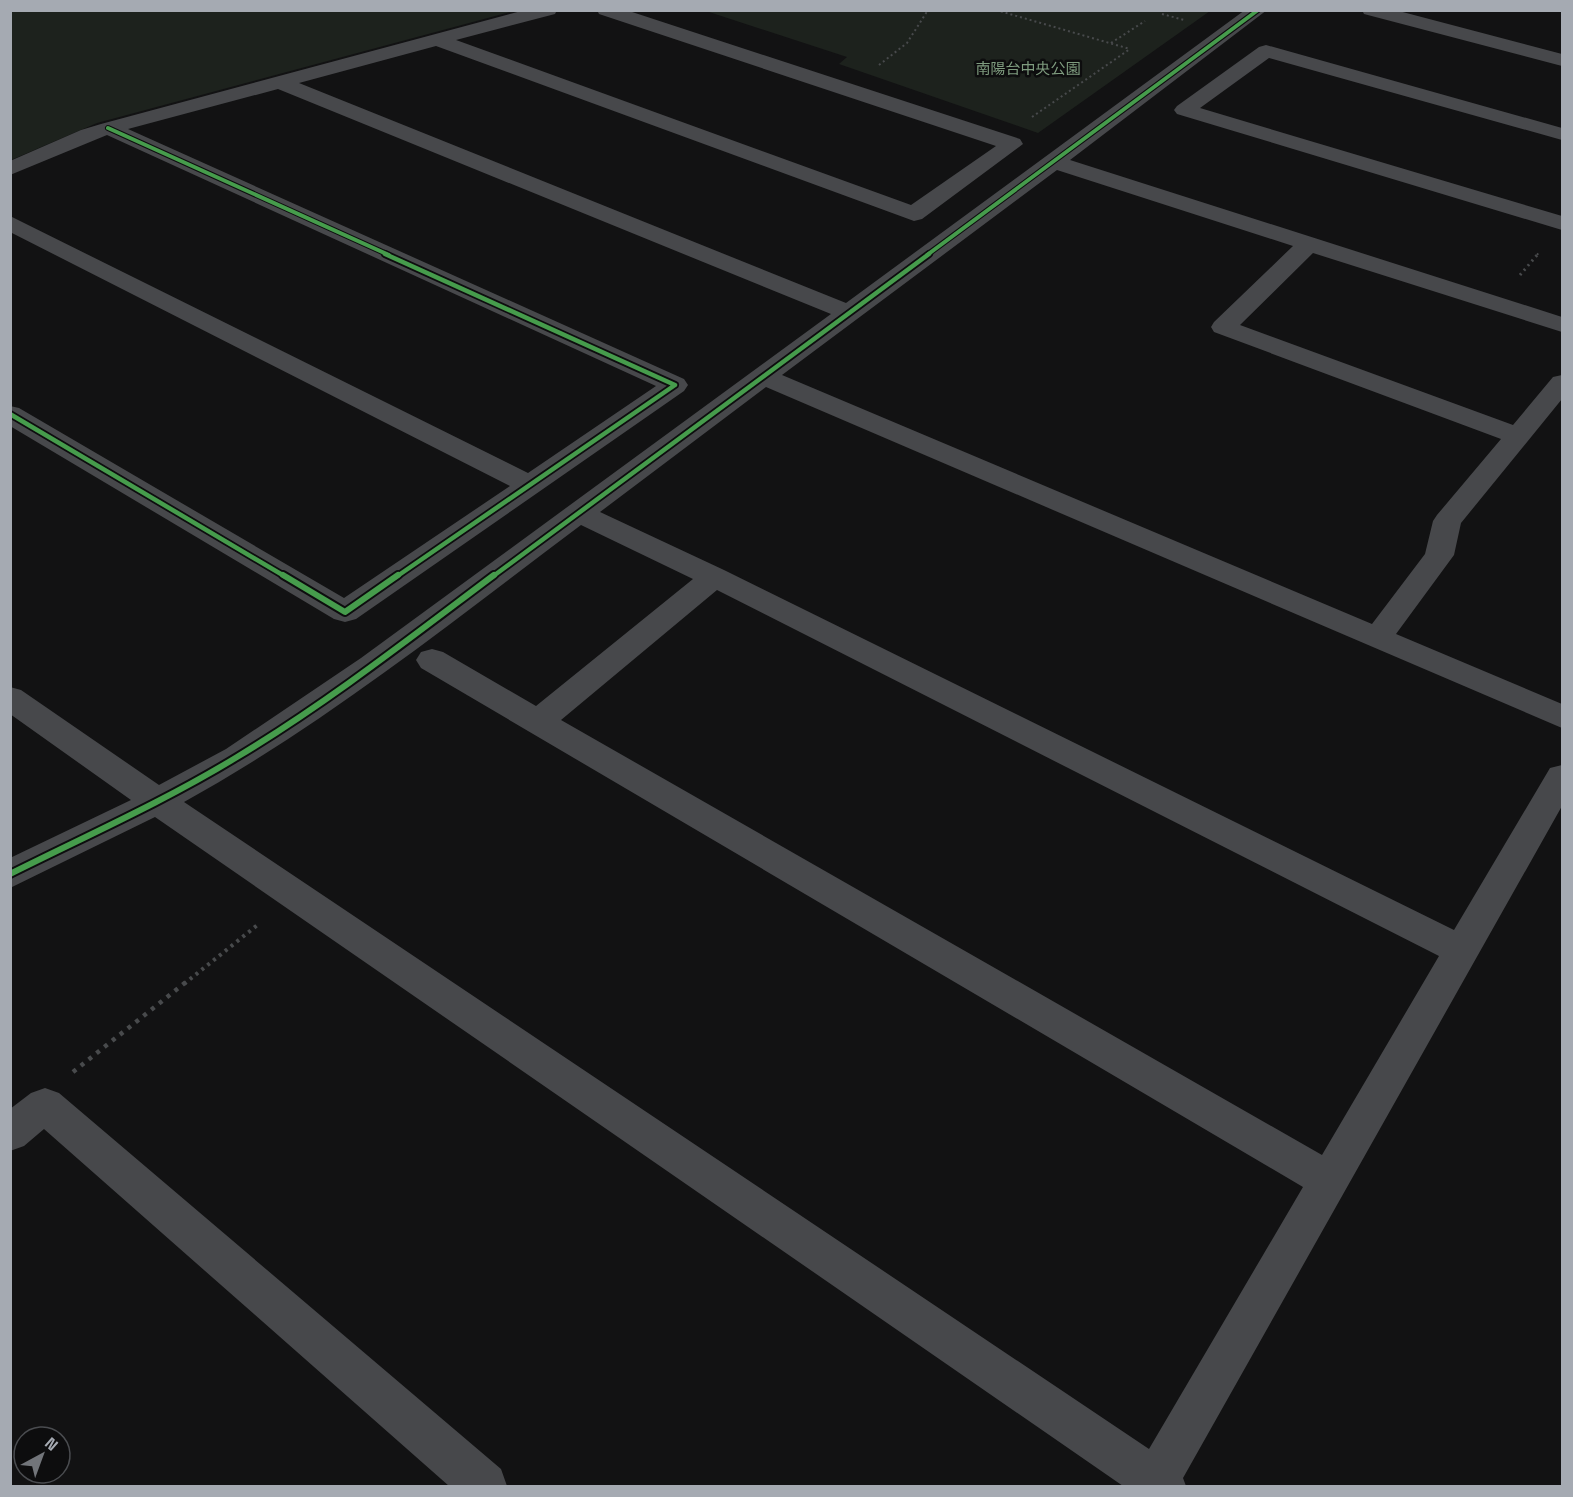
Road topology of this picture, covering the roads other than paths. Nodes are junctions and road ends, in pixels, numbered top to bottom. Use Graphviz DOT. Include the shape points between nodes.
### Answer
graph roads {
  1 [pos="548,10"];
  2 [pos="606,10"];
  3 [pos="1258,10"];
  4 [pos="1371,10"];
  5 [pos="437,40"];
  6 [pos="1563,60"];
  7 [pos="279,82"];
  8 [pos="108,128"];
  9 [pos="1563,134"];
  10 [pos="1055,162"];
  11 [pos="10,169"];
  12 [pos="10,223"];
  13 [pos="1563,223"];
  14 [pos="1310,243"];
  15 [pos="850,313"];
  16 [pos="1563,325"];
  17 [pos="764,377"];
  18 [pos="1563,383"];
  19 [pos="10,414"];
  20 [pos="1518,436"];
  21 [pos="530,485"];
  22 [pos="579,513"];
  23 [pos="714,577"];
  24 [pos="1378,637"];
  25 [pos="432,660"];
  26 [pos="10,698"];
  27 [pos="1563,717"];
  28 [pos="538,722"];
  29 [pos="1563,777"];
  30 [pos="156,802"];
  31 [pos="10,874"];
  32 [pos="1462,951"];
  33 [pos="10,1133"];
  34 [pos="1329,1182"];
  35 [pos="1160,1484"];
  36 [pos="484,1486"];
  1 -- 5 [label="street"];
  2 -- 5 [label="street" via="1012,144 914,214"];
  3 -- 10 [label="street"];
  4 -- 6 [label="street"];
  5 -- 7 [label="street"];
  7 -- 8 [label="street"];
  7 -- 15 [label="street"];
  8 -- 11 [label="street"];
  8 -- 21 [label="street" via="675,385"];
  9 -- 13 [label="street" via="1266,51 1184,110"];
  10 -- 14 [label="street"];
  10 -- 15 [label="street"];
  12 -- 21 [label="street"];
  14 -- 16 [label="street"];
  14 -- 20 [label="street" via="1223,327"];
  15 -- 17 [label="street"];
  17 -- 22 [label="street"];
  17 -- 24 [label="street"];
  18 -- 20 [label="street"];
  19 -- 21 [label="street" via="345,612"];
  20 -- 24 [label="street" via="1447,521 1439,555"];
  22 -- 23 [label="street"];
  22 -- 30 [label="street" via="353,680 238,757"];
  23 -- 28 [label="street"];
  23 -- 32 [label="street"];
  24 -- 27 [label="street"];
  25 -- 28 [label="street"];
  26 -- 30 [label="street"];
  28 -- 34 [label="street"];
  29 -- 32 [label="street"];
  30 -- 31 [label="street"];
  30 -- 35 [label="street"];
  32 -- 34 [label="street"];
  33 -- 36 [label="street" via="45,1105"];
  34 -- 35 [label="street"];
}
